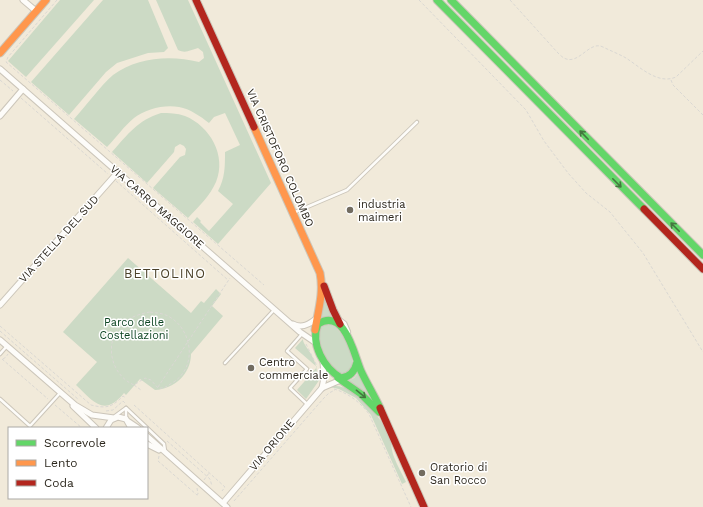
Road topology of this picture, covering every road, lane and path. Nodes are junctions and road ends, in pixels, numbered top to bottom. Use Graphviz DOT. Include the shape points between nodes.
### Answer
graph roads {
  1 [pos="23,0"];
  2 [pos="46,0"];
  3 [pos="57,0"];
  4 [pos="196,0"];
  5 [pos="419,0"];
  6 [pos="429,0"];
  7 [pos="437,0"];
  8 [pos="451,0"];
  9 [pos="458,0"];
  10 [pos="510,0"];
  11 [pos="36,11"];
  12 [pos="703,51"];
  13 [pos="0,53"];
  14 [pos="0,68"];
  15 [pos="670,80"];
  16 [pos="23,89"];
  17 [pos="560,110"];
  18 [pos="703,115"];
  19 [pos="0,116"];
  20 [pos="417,122"];
  21 [pos="561,124"];
  22 [pos="118,172"];
  23 [pos="293,213"];
  24 [pos="703,255"];
  25 [pos="703,269"];
  26 [pos="233,273"];
  27 [pos="323,282"];
  28 [pos="264,285"];
  29 [pos="0,305"];
  30 [pos="274,310"];
  31 [pos="335,315"];
  32 [pos="107,323"];
  33 [pos="290,323"];
  34 [pos="316,323"];
  35 [pos="0,326"];
  36 [pos="341,326"];
  37 [pos="118,329"];
  38 [pos="0,331"];
  39 [pos="302,334"];
  40 [pos="309,338"];
  41 [pos="0,340"];
  42 [pos="188,340"];
  43 [pos="18,342"];
  44 [pos="316,343"];
  45 [pos="15,344"];
  46 [pos="7,346"];
  47 [pos="13,347"];
  48 [pos="8,352"];
  49 [pos="703,352"];
  50 [pos="0,355"];
  51 [pos="322,357"];
  52 [pos="3,359"];
  53 [pos="356,359"];
  54 [pos="225,363"];
  55 [pos="319,369"];
  56 [pos="344,379"];
  57 [pos="134,385"];
  58 [pos="328,385"];
  59 [pos="158,388"];
  60 [pos="322,388"];
  61 [pos="141,390"];
  62 [pos="336,390"];
  63 [pos="60,393"];
  64 [pos="126,398"];
  65 [pos="0,399"];
  66 [pos="80,401"];
  67 [pos="52,402"];
  68 [pos="307,404"];
  69 [pos="134,406"];
  70 [pos="127,407"];
  71 [pos="102,411"];
  72 [pos="383,417"];
  73 [pos="114,418"];
  74 [pos="127,420"];
  75 [pos="81,427"];
  76 [pos="95,427"];
  77 [pos="106,427"];
  78 [pos="130,427"];
  79 [pos="137,427"];
  80 [pos="147,427"];
  81 [pos="148,428"];
  82 [pos="148,437"];
  83 [pos="168,441"];
  84 [pos="148,444"];
  85 [pos="155,452"];
  86 [pos="166,453"];
  87 [pos="209,474"];
  88 [pos="208,476"];
  89 [pos="204,480"];
  90 [pos="198,487"];
  91 [pos="222,491"];
  92 [pos="214,496"];
  93 [pos="234,501"];
  94 [pos="225,505"];
  95 [pos="411,507"];
  96 [pos="424,507"];
  1 -- 11 [label="street"];
  2 -- 11 [label="main road"];
  3 -- 28 [label="path" via="6,62"];
  4 -- 23 [label="main road, VIA CRISTOFORO COLOMBO"];
  5 -- 49 [label="path" via="526,110 544,141 568,173 586,193 610,212 643,253"];
  6 -- 21 [label="main road" via="512,83"];
  7 -- 21 [label="main road"];
  8 -- 17 [label="main road"];
  9 -- 17 [label="main road"];
  10 -- 15 [label="path" via="565,59 574,59 593,46 601,46 661,79"];
  11 -- 13 [label="main road"];
  12 -- 15 [label="path"];
  14 -- 16 [label="street, VIA CARRO MAGGIORE"];
  15 -- 18 [label="path"];
  16 -- 19 [label="street"];
  16 -- 22 [label="street, VIA CARRO MAGGIORE"];
  24 -- 17 [label="main road, one-way"];
  20 -- 23 [label="lane" via="347,190"];
  21 -- 25 [label="main road, one-way"];
  22 -- 26 [label="street, VIA CARRO MAGGIORE"];
  22 -- 29 [label="street, VIA STELLA DEL SUD"];
  23 -- 27 [label="main road, VIA CRISTOFORO COLOMBO"];
  26 -- 30 [label="street, VIA CARRO MAGGIORE"];
  26 -- 42 [label="path"];
  27 -- 31 [label="main road"];
  27 -- 34 [label="main road, VIA CRISTOFORO COLOMBO"];
  30 -- 33 [label="street, VIA CARRO MAGGIORE"];
  30 -- 54 [label="lane"];
  31 -- 36 [label="main road"];
  31 -- 53 [label="lane" via="345,323 355,344"];
  32 -- 37 [label="path"];
  33 -- 34 [label="street" via="298,326"];
  33 -- 39 [label="street, VIA CARRO MAGGIORE"];
  34 -- 36 [label="main road" via="333,320"];
  34 -- 44 [label="main road, VIA CRISTOFORO COLOMBO"];
  35 -- 43 [label="path"];
  36 -- 53 [label="main road"];
  37 -- 42 [label="path" via="136,315 150,312 174,320"];
  37 -- 57 [label="path" via="112,344 114,364 123,380"];
  38 -- 45 [label="path"];
  39 -- 40 [label="street, VIA CARRO MAGGIORE"];
  39 -- 68 [label="lane" via="287,351 307,369 290,388"];
  40 -- 44 [label="street, VIA CARRO MAGGIORE"];
  40 -- 55 [label="path" via="306,342"];
  41 -- 46 [label="street"];
  42 -- 59 [label="path"];
  42 -- 59 [label="path" via="189,360 185,369 175,382"];
  43 -- 45 [label="path"];
  43 -- 64 [label="path" via="92,405 108,407 123,396"];
  44 -- 51 [label="main road, VIA CRISTOFORO COLOMBO"];
  45 -- 47 [label="path"];
  45 -- 66 [label="path"];
  46 -- 50 [label="lane"];
  46 -- 63 [label="street"];
  48 -- 52 [label="path"];
  50 -- 52 [label="path"];
  51 -- 56 [label="main road, VIA CRISTOFORO COLOMBO" via="335,375"];
  51 -- 60 [label="street"];
  52 -- 67 [label="path"];
  53 -- 56 [label="main road" via="356,369"];
  53 -- 72 [label="main road"];
  56 -- 58 [label="street"];
  56 -- 72 [label="main road, one-way"];
  57 -- 59 [label="path" via="145,378 151,380"];
  57 -- 61 [label="path"];
  58 -- 60 [label="street"];
  58 -- 62 [label="path"];
  60 -- 68 [label="street, VIA ORIONE"];
  62 -- 93 [label="path" via="323,399"];
  62 -- 95 [label="path" via="354,399 369,414"];
  63 -- 67 [label="lane"];
  63 -- 73 [label="street" via="92,415"];
  63 -- 76 [label="street"];
  65 -- 67 [label="lane" via="30,426"];
  67 -- 75 [label="path"];
  68 -- 94 [label="street, VIA ORIONE"];
  69 -- 87 [label="path"];
  70 -- 71 [label="path" via="122,401 113,410"];
  70 -- 73 [label="lane"];
  70 -- 74 [label="lane"];
  70 -- 80 [label="lane"];
  72 -- 96 [label="main road"];
  73 -- 74 [label="street" via="121,417"];
  73 -- 77 [label="street"];
  74 -- 78 [label="street"];
  74 -- 79 [label="street"];
  81 -- 86 [label="lane" via="164,444"];
  82 -- 86 [label="street"];
  83 -- 88 [label="path"];
  84 -- 86 [label="street"];
  85 -- 90 [label="path" via="159,456 158,461 197,495"];
  86 -- 92 [label="street"];
  87 -- 88 [label="path"];
  87 -- 91 [label="path" via="225,487"];
  88 -- 89 [label="path"];
  88 -- 92 [label="path"];
  92 -- 94 [label="street"];
}
